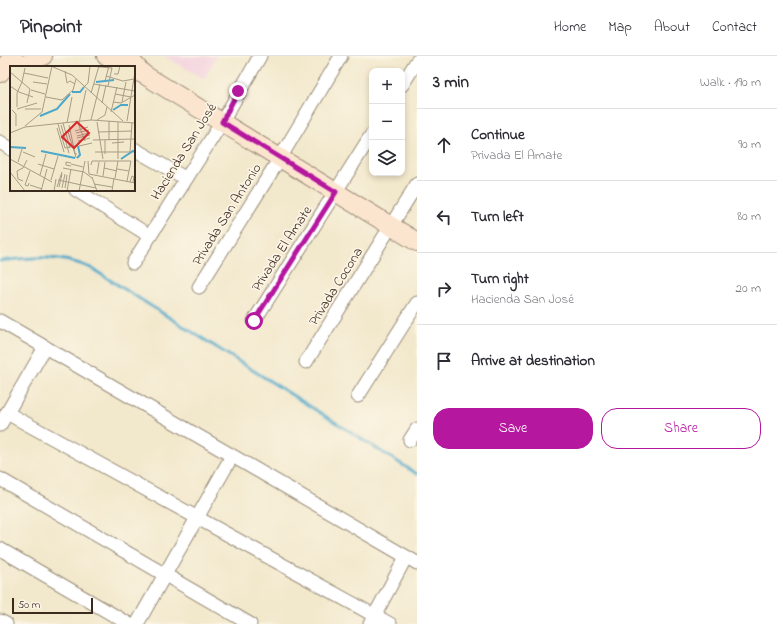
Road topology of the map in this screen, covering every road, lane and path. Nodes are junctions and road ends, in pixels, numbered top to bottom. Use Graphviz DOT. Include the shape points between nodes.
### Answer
graph roads {
  1 [pos="13,56"];
  2 [pos="43,56"];
  3 [pos="106,56"];
  4 [pos="127,56"];
  5 [pos="260,56"];
  6 [pos="341,56"];
  7 [pos="417,61"];
  8 [pos="21,66"];
  9 [pos="122,66"];
  10 [pos="134,66"];
  11 [pos="10,71"];
  12 [pos="138,72"];
  13 [pos="0,73"];
  14 [pos="0,76"];
  15 [pos="405,80"];
  16 [pos="222,122"];
  17 [pos="369,139"];
  18 [pos="0,142"];
  19 [pos="10,148"];
  20 [pos="135,149"];
  21 [pos="280,158"];
  22 [pos="185,178"];
  23 [pos="417,184"];
  24 [pos="78,191"];
  25 [pos="336,192"];
  26 [pos="391,226"];
  27 [pos="150,236"];
  28 [pos="417,242"];
  29 [pos="133,263"];
  30 [pos="199,287"];
  31 [pos="417,303"];
  32 [pos="0,321"];
  33 [pos="254,321"];
  34 [pos="45,347"];
  35 [pos="306,362"];
  36 [pos="358,396"];
  37 [pos="3,419"];
  38 [pos="232,456"];
  39 [pos="0,479"];
  40 [pos="197,518"];
  41 [pos="0,549"];
  42 [pos="411,560"];
  43 [pos="165,574"];
  44 [pos="0,620"];
  45 [pos="372,620"];
  46 [pos="6,624"];
  47 [pos="129,624"];
  48 [pos="137,624"];
  49 [pos="250,624"];
  50 [pos="390,624"];
  1 -- 13 [label="street"];
  2 -- 8 [label="street"];
  3 -- 9 [label="street"];
  4 -- 10 [label="street"];
  5 -- 16 [label="street, Hacienda San José"];
  6 -- 21 [label="street, Privada San Antonio"];
  7 -- 15 [label="street"];
  11 -- 14 [label="street"];
  12 -- 16 [label="street"];
  16 -- 21 [label="street"];
  16 -- 22 [label="street, Hacienda San José"];
  17 -- 25 [label="street, Privada El Amate"];
  18 -- 19 [label="street"];
  20 -- 22 [label="street"];
  21 -- 25 [label="street"];
  21 -- 30 [label="street, Privada San Antonio"];
  22 -- 27 [label="street, Hacienda San José"];
  23 -- 26 [label="street, Privada Cocona"];
  24 -- 27 [label="street"];
  25 -- 26 [label="street"];
  25 -- 33 [label="street, Privada El Amate"];
  26 -- 28 [label="street"];
  26 -- 35 [label="street, Privada Cocona"];
  27 -- 29 [label="street, Hacienda San José"];
  31 -- 36 [label="street"];
  32 -- 34 [label="street"];
  34 -- 37 [label="street"];
  34 -- 38 [label="street"];
  37 -- 40 [label="street"];
  38 -- 40 [label="street"];
  38 -- 42 [label="street"];
  39 -- 43 [label="street"];
  40 -- 43 [label="street"];
  40 -- 45 [label="street"];
  41 -- 47 [label="street"];
  42 -- 45 [label="street"];
  43 -- 48 [label="street"];
  43 -- 49 [label="street"];
  44 -- 46 [label="street"];
  45 -- 50 [label="street"];
}
